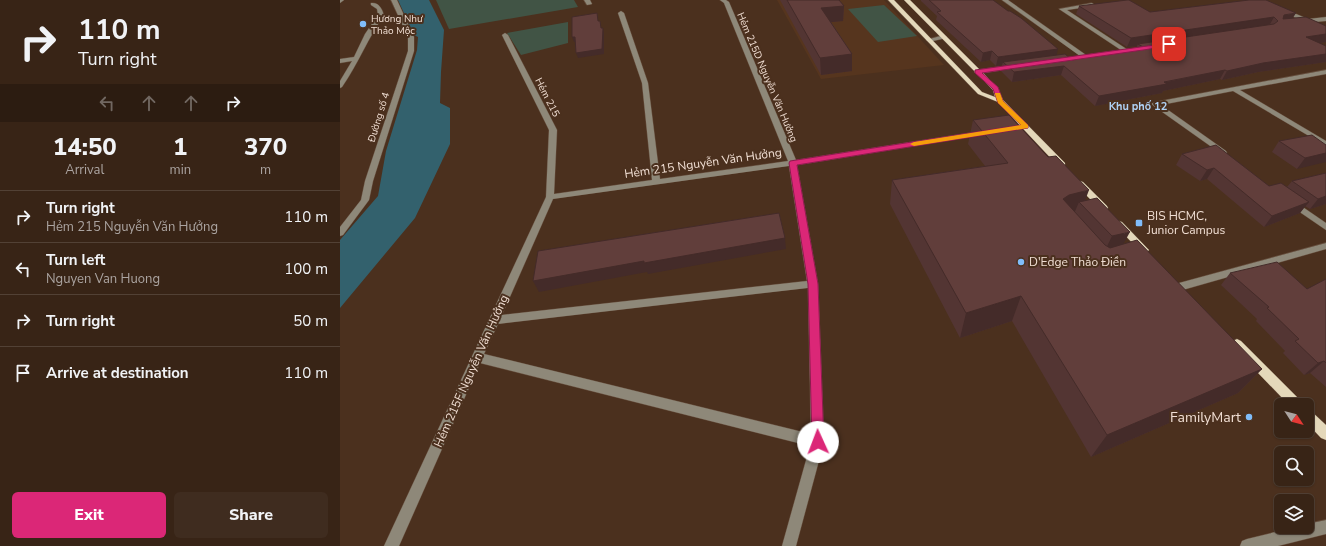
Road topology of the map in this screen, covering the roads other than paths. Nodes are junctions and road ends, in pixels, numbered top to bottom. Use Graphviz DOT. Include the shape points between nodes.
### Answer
graph roads {
  1 [pos="723,0"];
  2 [pos="891,0"];
  3 [pos="907,0"];
  4 [pos="1005,0"];
  5 [pos="394,1"];
  6 [pos="373,4"];
  7 [pos="1101,4"];
  8 [pos="1279,8"];
  9 [pos="621,13"];
  10 [pos="1326,19"];
  11 [pos="1307,22"];
  12 [pos="1294,24"];
  13 [pos="1326,29"];
  14 [pos="504,35"];
  15 [pos="944,38"];
  16 [pos="929,40"];
  17 [pos="1134,50"];
  18 [pos="1126,51"];
  19 [pos="1085,57"];
  20 [pos="356,59"];
  21 [pos="340,61"];
  22 [pos="1054,61"];
  23 [pos="1024,65"];
  24 [pos="978,72"];
  25 [pos="1324,74"];
  26 [pos="340,86"];
  27 [pos="1235,90"];
  28 [pos="1000,101"];
  29 [pos="987,133"];
  30 [pos="1326,144"];
  31 [pos="1231,159"];
  32 [pos="793,163"];
  33 [pos="656,182"];
  34 [pos="1282,195"];
  35 [pos="550,197"];
  36 [pos="1108,213"];
  37 [pos="1094,216"];
  38 [pos="1326,227"];
  39 [pos="340,233"];
  40 [pos="1326,246"];
  41 [pos="1150,256"];
  42 [pos="1133,257"];
  43 [pos="813,284"];
  44 [pos="1180,287"];
  45 [pos="494,320"];
  46 [pos="1230,337"];
  47 [pos="477,357"];
  48 [pos="1290,398"];
  49 [pos="1314,422"];
  50 [pos="1326,434"];
  51 [pos="818,442"];
  52 [pos="1326,527"];
  53 [pos="391,546"];
  54 [pos="789,546"];
  55 [pos="1247,546"];
  1 -- 32 [label="street, Hẻm 215D Nguyễn Văn Hưởng"];
  2 -- 16 [label="main road"];
  3 -- 15 [label="main road"];
  4 -- 19 [label="street"];
  5 -- 39 [label="street, Đường số 4" via="411,36 411,51 365,200"];
  6 -- 20 [label="street" via="380,8 380,15"];
  7 -- 18 [label="street" via="1062,9"];
  8 -- 11 [label="street"];
  9 -- 33 [label="street" via="645,83"];
  10 -- 11 [label="street"];
  11 -- 12 [label="street"];
  11 -- 13 [label="street"];
  14 -- 35 [label="street, Hẻm 215" via="553,130"];
  15 -- 16 [label="street"];
  15 -- 24 [label="main road"];
  16 -- 28 [label="main road" via="980,93"];
  17 -- 18 [label="street"];
  18 -- 19 [label="street"];
  19 -- 22 [label="street"];
  20 -- 21 [label="street"];
  20 -- 26 [label="street"];
  23 -- 24 [label="street"];
  24 -- 28 [label="main road" via="996,89"];
  25 -- 27 [label="street"];
  27 -- 30 [label="street"];
  27 -- 31 [label="street" via="1155,104"];
  28 -- 36 [label="main road" via="1022,127"];
  29 -- 32 [label="street, Hẻm 215 Nguyễn Văn Hưởng"];
  32 -- 33 [label="street, Hẻm 215 Nguyễn Văn Hưởng"];
  32 -- 43 [label="street, Hẻm 215D Nguyễn Văn Hưởng"];
  33 -- 35 [label="street, Hẻm 215 Nguyễn Văn Hưởng"];
  34 -- 38 [label="street"];
  35 -- 45 [label="street, Hẻm 215F Nguyễn Văn Hưởng"];
  36 -- 37 [label="street"];
  36 -- 41 [label="main road"];
  40 -- 44 [label="street"];
  41 -- 42 [label="street"];
  43 -- 45 [label="street"];
  43 -- 51 [label="street, Hẻm 215D Nguyễn Văn Hưởng"];
  45 -- 47 [label="street, Hẻm 215F Nguyễn Văn Hưởng"];
  46 -- 48 [label="main road"];
  47 -- 51 [label="street"];
  47 -- 53 [label="street, Hẻm 215F Nguyễn Văn Hưởng"];
  49 -- 50 [label="main road"];
  51 -- 54 [label="street, Hẻm 215D Nguyễn Văn Hưởng"];
  52 -- 55 [label="street"];
}
